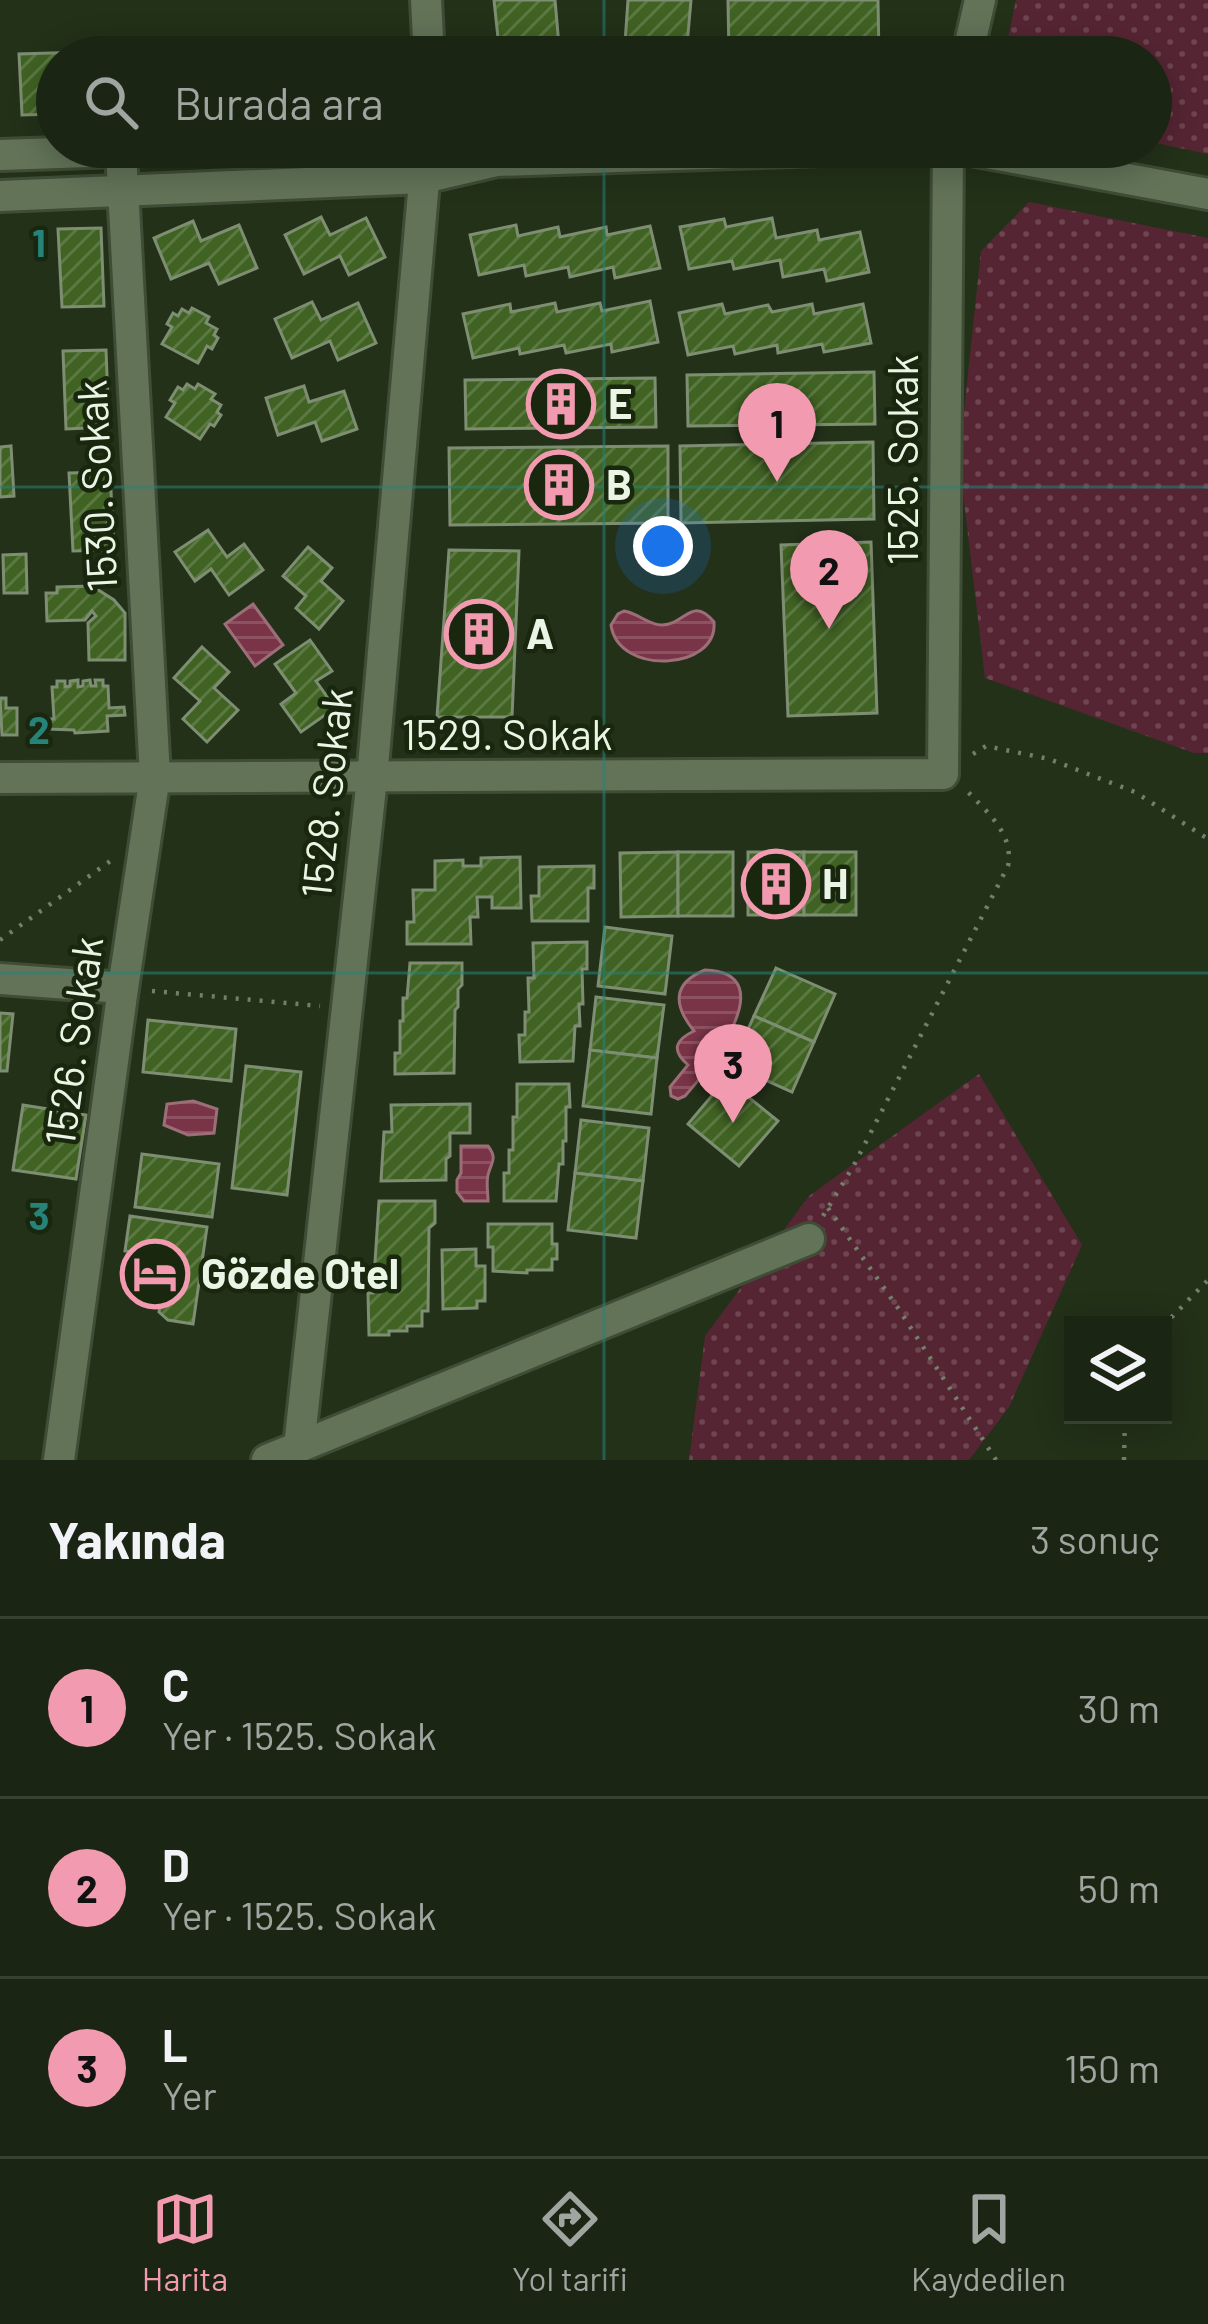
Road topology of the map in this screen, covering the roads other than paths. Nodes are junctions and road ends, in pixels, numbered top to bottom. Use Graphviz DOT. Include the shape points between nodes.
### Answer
graph roads {
  1 [pos="427,0"];
  2 [pos="980,0"];
  3 [pos="428,36"];
  4 [pos="972,36"];
  5 [pos="36,154"];
  6 [pos="0,155"];
  7 [pos="122,168"];
  8 [pos="363,168"];
  9 [pos="425,168"];
  10 [pos="951,168"];
  11 [pos="1066,168"];
  12 [pos="123,191"];
  13 [pos="1208,194"];
  14 [pos="0,196"];
  15 [pos="943,774"];
  16 [pos="155,776"];
  17 [pos="0,778"];
  18 [pos="372,778"];
  19 [pos="0,979"];
  20 [pos="123,988"];
  21 [pos="809,1239"];
  22 [pos="299,1447"];
  23 [pos="59,1460"];
  24 [pos="267,1460"];
  1 -- 3 [label="street"];
  2 -- 4 [label="street"];
  5 -- 6 [label="street"];
  7 -- 12 [label="street, 1530. Sokak"];
  8 -- 12 [label="street"];
  9 -- 18 [label="street, 1528. Sokak"];
  10 -- 15 [label="street, 1525. Sokak"];
  11 -- 13 [label="street"];
  12 -- 14 [label="street"];
  12 -- 16 [label="street, 1530. Sokak"];
  15 -- 18 [label="street, 1529. Sokak"];
  16 -- 17 [label="street, 1529. Sokak"];
  16 -- 18 [label="street, 1529. Sokak"];
  16 -- 20 [label="street, 1526. Sokak"];
  18 -- 22 [label="street, 1528. Sokak"];
  19 -- 20 [label="street"];
  20 -- 23 [label="street, 1526. Sokak"];
  21 -- 22 [label="street"];
  22 -- 24 [label="street"];
}
